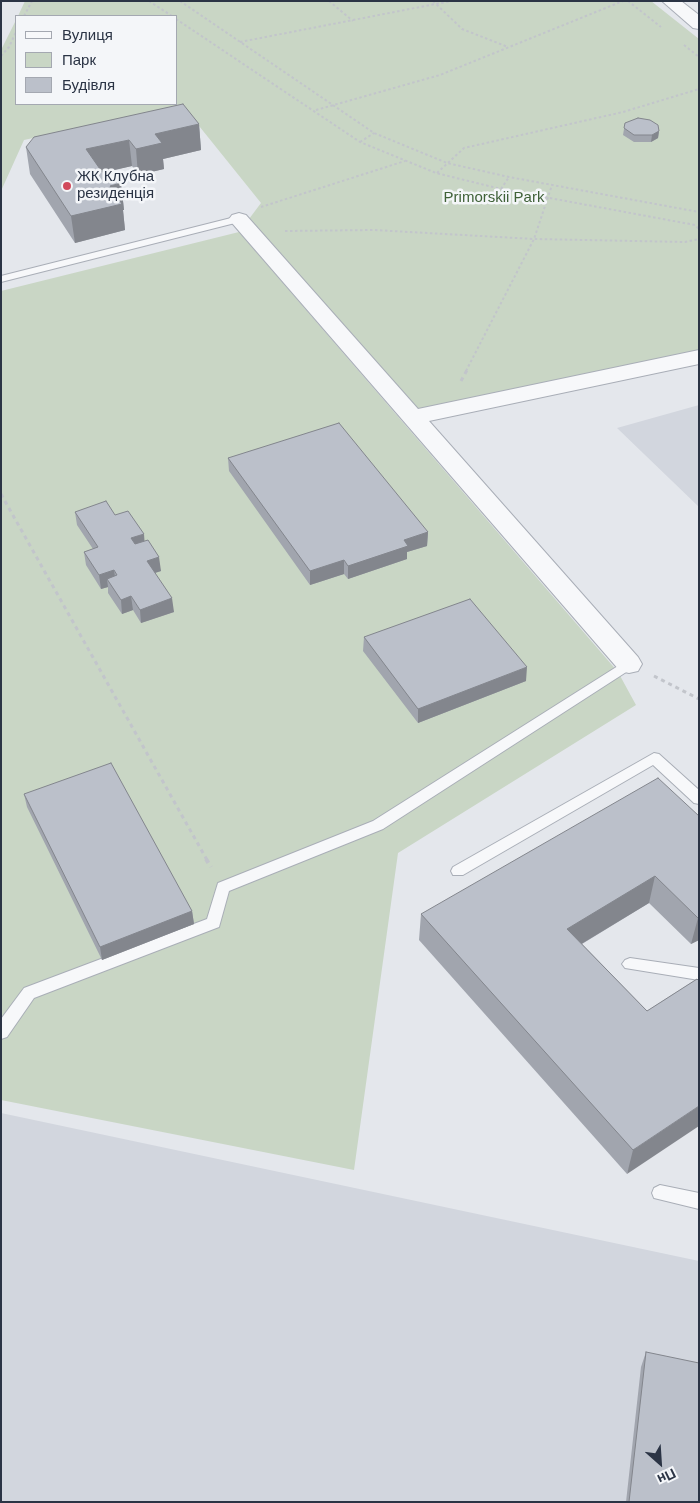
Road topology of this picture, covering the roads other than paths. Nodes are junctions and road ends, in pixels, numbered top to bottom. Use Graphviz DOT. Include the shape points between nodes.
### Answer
graph roads {
  1 [pos="670,1"];
  2 [pos="699,24"];
  3 [pos="239,219"];
  4 [pos="1,279"];
  5 [pos="699,357"];
  6 [pos="414,417"];
  7 [pos="629,664"];
  8 [pos="699,799"];
  9 [pos="458,871"];
  10 [pos="630,964"];
  11 [pos="699,974"];
  12 [pos="1,1032"];
  13 [pos="660,1193"];
  14 [pos="699,1200"];
  1 -- 2 [label="street"];
  3 -- 4 [label="lane"];
  3 -- 6 [label="street"];
  5 -- 6 [label="street"];
  6 -- 7 [label="street"];
  7 -- 12 [label="lane" via="378,825 223,887 214,923 29,993"];
  8 -- 9 [label="lane" via="654,758"];
  10 -- 11 [label="lane"];
  13 -- 14 [label="lane"];
}
